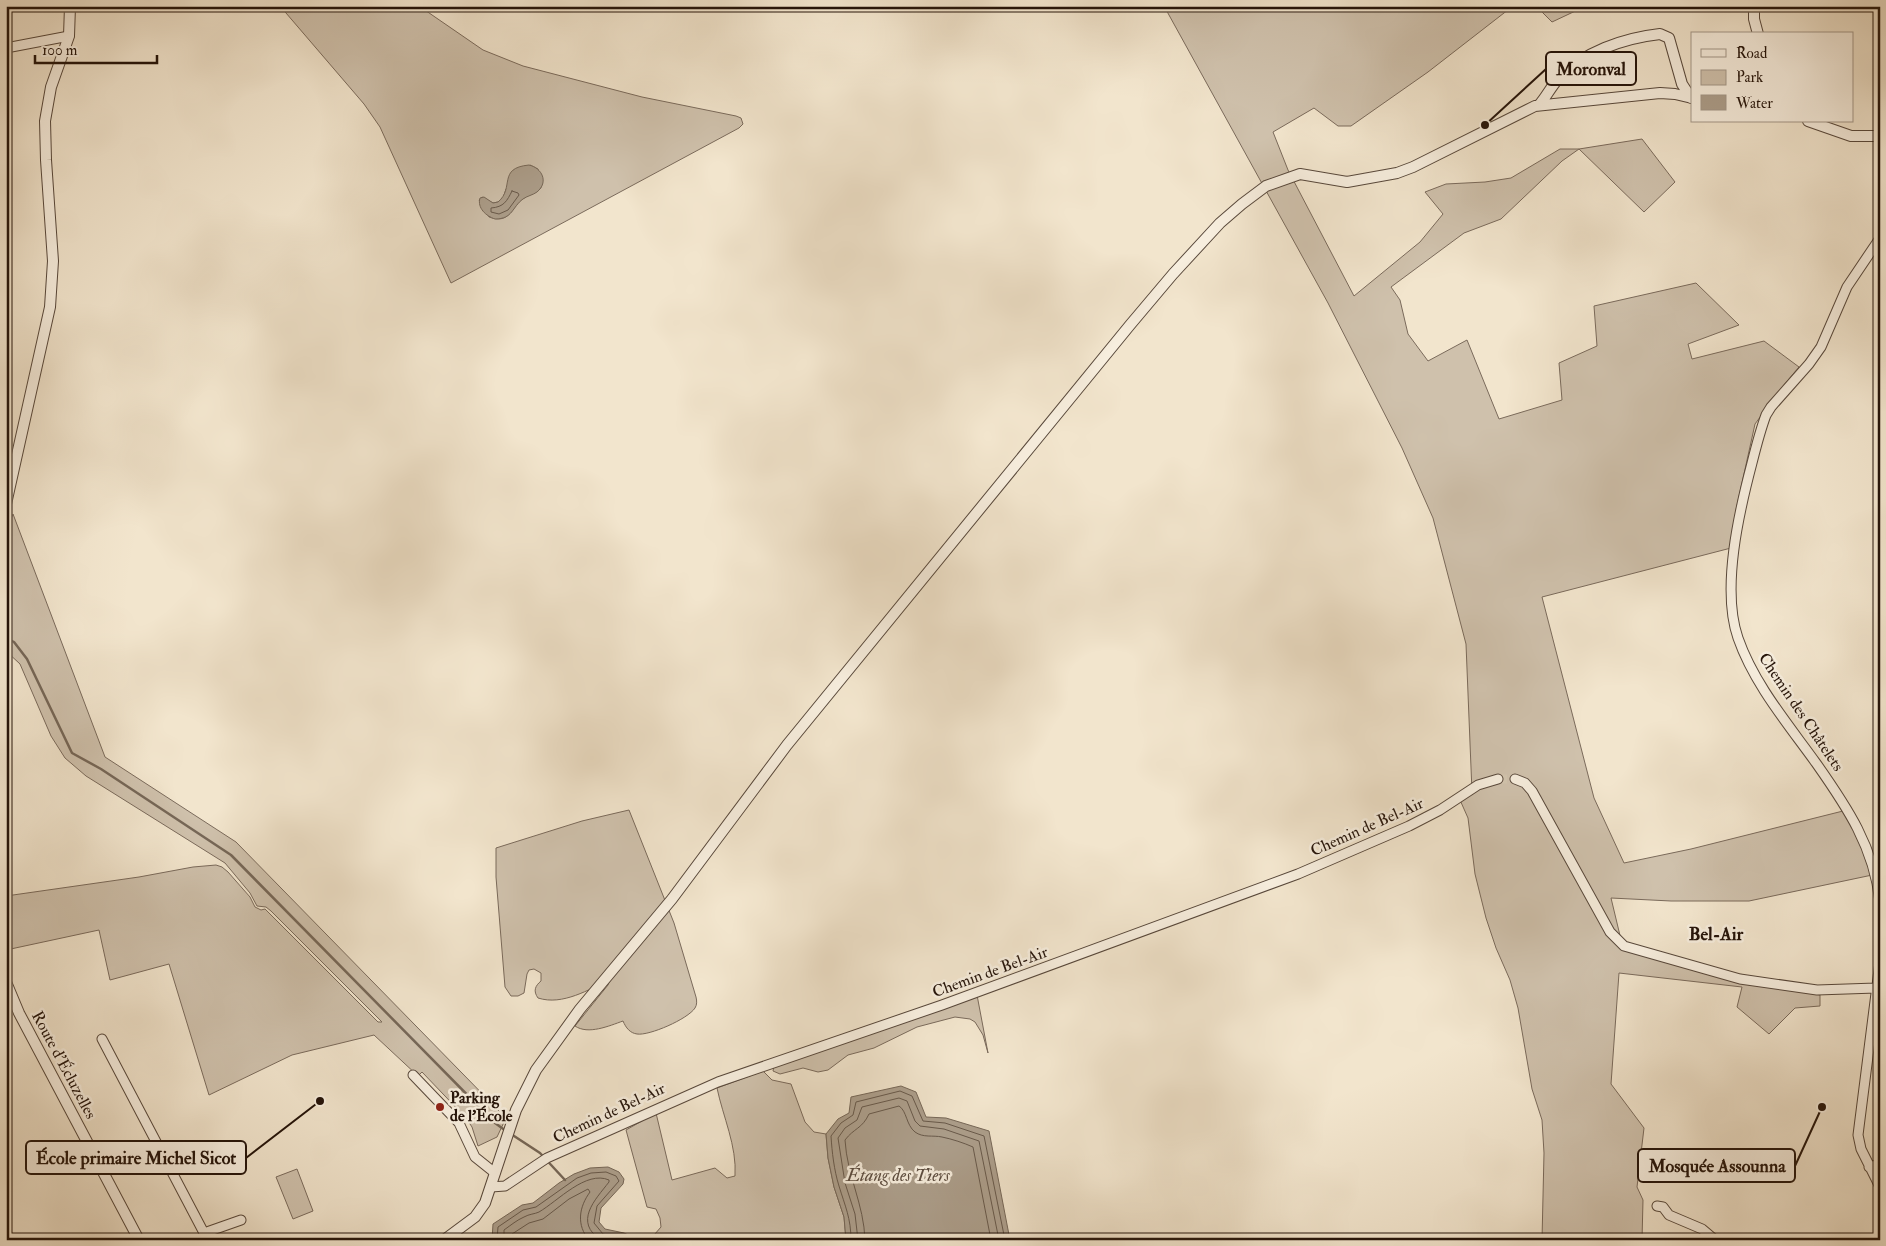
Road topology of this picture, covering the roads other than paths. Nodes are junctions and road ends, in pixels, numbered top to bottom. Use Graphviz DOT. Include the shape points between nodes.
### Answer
graph roads {
  1 [pos="70,6"];
  2 [pos="1754,6"];
  3 [pos="1757,32"];
  4 [pos="69,36"];
  5 [pos="6,48"];
  6 [pos="1691,97"];
  7 [pos="1691,98"];
  8 [pos="1539,105"];
  9 [pos="1811,122"];
  10 [pos="1828,122"];
  11 [pos="1865,136"];
  12 [pos="1880,136"];
  13 [pos="1880,238"];
  14 [pos="6,504"];
  15 [pos="1515,778"];
  16 [pos="1498,779"];
  17 [pos="1880,902"];
  18 [pos="1880,962"];
  19 [pos="6,982"];
  20 [pos="1878,987"];
  21 [pos="102,1039"];
  22 [pos="413,1075"];
  23 [pos="156,1143"];
  24 [pos="1880,1164"];
  25 [pos="1869,1167"];
  26 [pos="102,1170"];
  27 [pos="495,1173"];
  28 [pos="491,1187"];
  29 [pos="1880,1187"];
  30 [pos="1657,1206"];
  31 [pos="241,1220"];
  32 [pos="139,1240"];
  33 [pos="436,1240"];
  34 [pos="444,1240"];
  35 [pos="1715,1240"];
  1 -- 4 [label="street"];
  2 -- 3 [label="street"];
  4 -- 5 [label="street"];
  4 -- 14 [label="street" via="51,87 45,121 53,261 50,307"];
  6 -- 8 [label="street" via="1683,87 1669,38 1660,34 1620,44 1584,58 1558,79"];
  7 -- 8 [label="street" via="1660,93"];
  8 -- 27 [label="street" via="1397,173 1347,182 1296,175 1263,188 1232,213 1173,274 1130,325 788,745 672,899 580,1009 536,1070 508,1132"];
  9 -- 11 [label="street" via="1851,136"];
  10 -- 11 [label="street"];
  11 -- 12 [label="street"];
  13 -- 17 [label="street, Chemin des Châtelets" via="1847,287 1821,347 1766,415 1739,518 1731,597 1738,638 1756,675 1856,822 1870,857"];
  15 -- 20 [label="street" via="1530,788 1610,932 1624,946 1740,980 1817,990"];
  16 -- 28 [label="street, Chemin de Bel-Air" via="1478,786 1416,822 1298,874 942,1005 718,1082 544,1160 506,1186"];
  18 -- 20 [label="street"];
  19 -- 26 [label="street, Route d'Écluzelles"];
  20 -- 25 [label="street" via="1858,1135"];
  21 -- 23 [label="street"];
  22 -- 27 [label="street" via="459,1123 475,1157"];
  23 -- 26 [label="street"];
  23 -- 31 [label="street" via="204,1233"];
  24 -- 25 [label="street"];
  25 -- 29 [label="street"];
  26 -- 32 [label="street, Route d'Écluzelles"];
  27 -- 28 [label="street"];
  28 -- 33 [label="street" via="473,1212"];
  28 -- 34 [label="street" via="478,1214"];
  30 -- 35 [label="street" via="1663,1207 1669,1215 1702,1229"];
}
